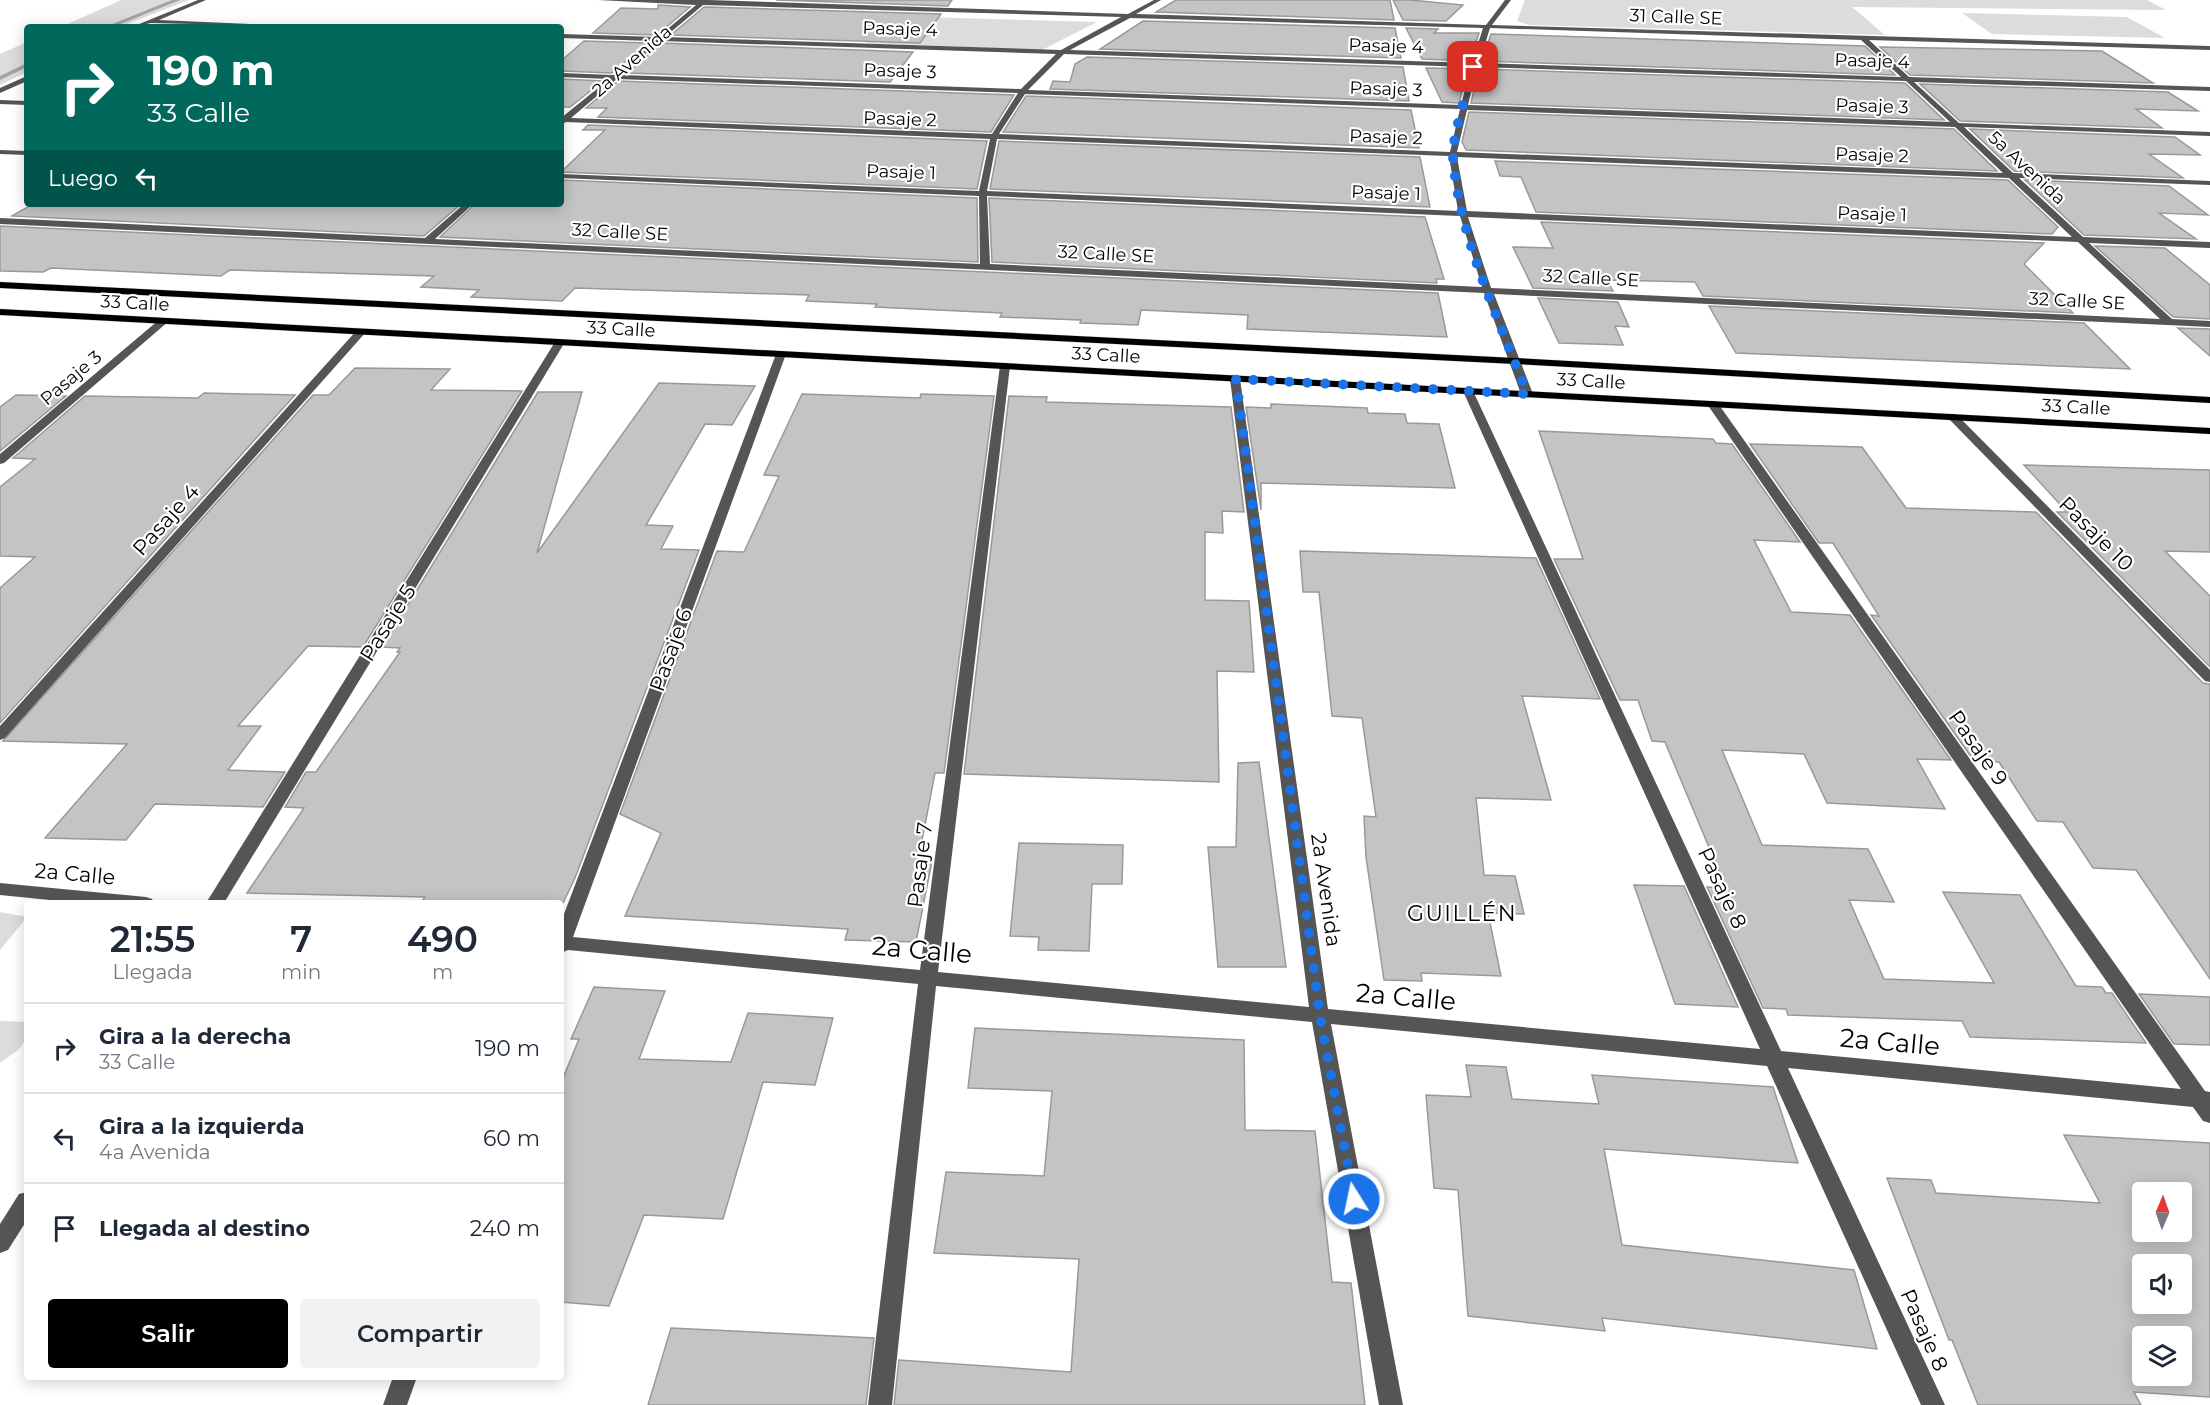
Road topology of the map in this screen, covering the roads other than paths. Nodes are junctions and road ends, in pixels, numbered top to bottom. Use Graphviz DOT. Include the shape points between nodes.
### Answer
graph roads {
  1 [pos="203,0"];
  2 [pos="601,0"];
  3 [pos="1158,0"];
  4 [pos="1508,0"];
  5 [pos="703,2"];
  6 [pos="1128,16"];
  7 [pos="149,21"];
  8 [pos="142,24"];
  9 [pos="232,24"];
  10 [pos="1487,27"];
  11 [pos="564,36"];
  12 [pos="1863,38"];
  13 [pos="657,39"];
  14 [pos="2210,48"];
  15 [pos="1062,52"];
  16 [pos="1473,67"];
  17 [pos="564,75"];
  18 [pos="612,77"];
  19 [pos="24,80"];
  20 [pos="1908,80"];
  21 [pos="2210,89"];
  22 [pos="1023,91"];
  23 [pos="0,92"];
  24 [pos="0,102"];
  25 [pos="24,103"];
  26 [pos="1463,108"];
  27 [pos="564,119"];
  28 [pos="564,121"];
  29 [pos="1957,125"];
  30 [pos="2210,134"];
  31 [pos="994,138"];
  32 [pos="0,152"];
  33 [pos="24,153"];
  34 [pos="1453,154"];
  35 [pos="564,176"];
  36 [pos="2011,176"];
  37 [pos="2210,183"];
  38 [pos="983,192"];
  39 [pos="466,207"];
  40 [pos="1462,213"];
  41 [pos="0,220"];
  42 [pos="2080,239"];
  43 [pos="428,240"];
  44 [pos="2210,245"];
  45 [pos="985,265"];
  46 [pos="0,285"];
  47 [pos="1487,289"];
  48 [pos="0,312"];
  49 [pos="164,321"];
  50 [pos="2169,322"];
  51 [pos="2210,324"];
  52 [pos="361,332"];
  53 [pos="560,342"];
  54 [pos="781,354"];
  55 [pos="1515,361"];
  56 [pos="1005,366"];
  57 [pos="1236,379"];
  58 [pos="1468,391"];
  59 [pos="1527,394"];
  60 [pos="2210,400"];
  61 [pos="1713,404"];
  62 [pos="1953,417"];
  63 [pos="2210,431"];
  64 [pos="0,460"];
  65 [pos="2210,678"];
  66 [pos="0,735"];
  67 [pos="0,889"];
  68 [pos="115,900"];
  69 [pos="217,900"];
  70 [pos="564,936"];
  71 [pos="564,944"];
  72 [pos="928,978"];
  73 [pos="1320,1016"];
  74 [pos="1776,1059"];
  75 [pos="2204,1099"];
  76 [pos="2210,1114"];
  77 [pos="24,1206"];
  78 [pos="0,1243"];
  79 [pos="404,1380"];
  80 [pos="395,1405"];
  81 [pos="880,1405"];
  82 [pos="1391,1405"];
  83 [pos="1934,1405"];
  1 -- 7 [label="street"];
  2 -- 5 [label="street, 31 Calle SE"];
  3 -- 6 [label="street"];
  4 -- 10 [label="street"];
  5 -- 6 [label="street, 31 Calle SE"];
  5 -- 13 [label="street, 2a Avenida"];
  6 -- 10 [label="street, 31 Calle SE"];
  6 -- 15 [label="street"];
  7 -- 8 [label="street"];
  7 -- 9 [label="street"];
  10 -- 12 [label="street, 31 Calle SE"];
  10 -- 16 [label="street"];
  11 -- 13 [label="street, Pasaje 4"];
  12 -- 14 [label="street, 31 Calle SE"];
  12 -- 20 [label="street, 5a Avenida"];
  13 -- 15 [label="street, Pasaje 4"];
  13 -- 18 [label="street, 2a Avenida"];
  15 -- 16 [label="street, Pasaje 4"];
  15 -- 22 [label="street"];
  16 -- 20 [label="street, Pasaje 4"];
  16 -- 26 [label="street"];
  17 -- 18 [label="street, Pasaje 3"];
  18 -- 22 [label="street, Pasaje 3"];
  18 -- 27 [label="street, 2a Avenida"];
  19 -- 23 [label="street"];
  20 -- 21 [label="street, Pasaje 4"];
  20 -- 29 [label="street, 5a Avenida"];
  22 -- 26 [label="street, Pasaje 3"];
  22 -- 31 [label="street"];
  24 -- 25 [label="street"];
  26 -- 29 [label="street, Pasaje 3"];
  26 -- 34 [label="street"];
  28 -- 31 [label="street, Pasaje 2"];
  29 -- 30 [label="street, Pasaje 3"];
  29 -- 36 [label="street, 5a Avenida"];
  31 -- 34 [label="street, Pasaje 2"];
  31 -- 38 [label="street"];
  32 -- 33 [label="street"];
  34 -- 36 [label="street, Pasaje 2"];
  34 -- 40 [label="street"];
  35 -- 38 [label="street, Pasaje 1"];
  36 -- 37 [label="street, Pasaje 2"];
  36 -- 42 [label="street, 5a Avenida"];
  38 -- 40 [label="street, Pasaje 1"];
  38 -- 45 [label="street"];
  39 -- 43 [label="street"];
  40 -- 42 [label="street, Pasaje 1"];
  40 -- 47 [label="street"];
  41 -- 43 [label="street, 32 Calle SE"];
  42 -- 44 [label="street, Pasaje 1"];
  42 -- 50 [label="street, 5a Avenida"];
  43 -- 45 [label="street, 32 Calle SE"];
  45 -- 47 [label="street, 32 Calle SE"];
  46 -- 55 [label="main road, 33 Calle"];
  47 -- 50 [label="street, 32 Calle SE"];
  47 -- 55 [label="street"];
  48 -- 49 [label="main road, 33 Calle"];
  49 -- 52 [label="main road, 33 Calle"];
  49 -- 64 [label="street, Pasaje 3"];
  50 -- 51 [label="street, 32 Calle SE"];
  52 -- 53 [label="main road, 33 Calle"];
  52 -- 66 [label="street, Pasaje 4"];
  53 -- 54 [label="main road, 33 Calle"];
  53 -- 69 [label="street, Pasaje 5"];
  54 -- 56 [label="main road, 33 Calle"];
  54 -- 70 [label="street, Pasaje 6"];
  55 -- 59 [label="street"];
  55 -- 60 [label="main road, 33 Calle"];
  56 -- 57 [label="main road, 33 Calle"];
  56 -- 72 [label="street, Pasaje 7"];
  57 -- 58 [label="main road, 33 Calle"];
  57 -- 73 [label="street, 2a Avenida"];
  58 -- 59 [label="main road, 33 Calle"];
  58 -- 74 [label="street, Pasaje 8"];
  59 -- 61 [label="main road, 33 Calle"];
  61 -- 62 [label="main road, 33 Calle"];
  61 -- 75 [label="street, Pasaje 9"];
  62 -- 63 [label="main road, 33 Calle"];
  62 -- 65 [label="street, Pasaje 10"];
  67 -- 68 [label="street, 2a Calle"];
  71 -- 72 [label="street, 2a Calle"];
  72 -- 73 [label="street, 2a Calle"];
  72 -- 81 [label="street, Pasaje 7"];
  73 -- 74 [label="street, 2a Calle"];
  73 -- 82 [label="street, 2a Avenida"];
  74 -- 75 [label="street, 2a Calle"];
  74 -- 83 [label="street, Pasaje 8"];
  75 -- 76 [label="street, Pasaje 9"];
  77 -- 78 [label="street"];
  79 -- 80 [label="street"];
}
